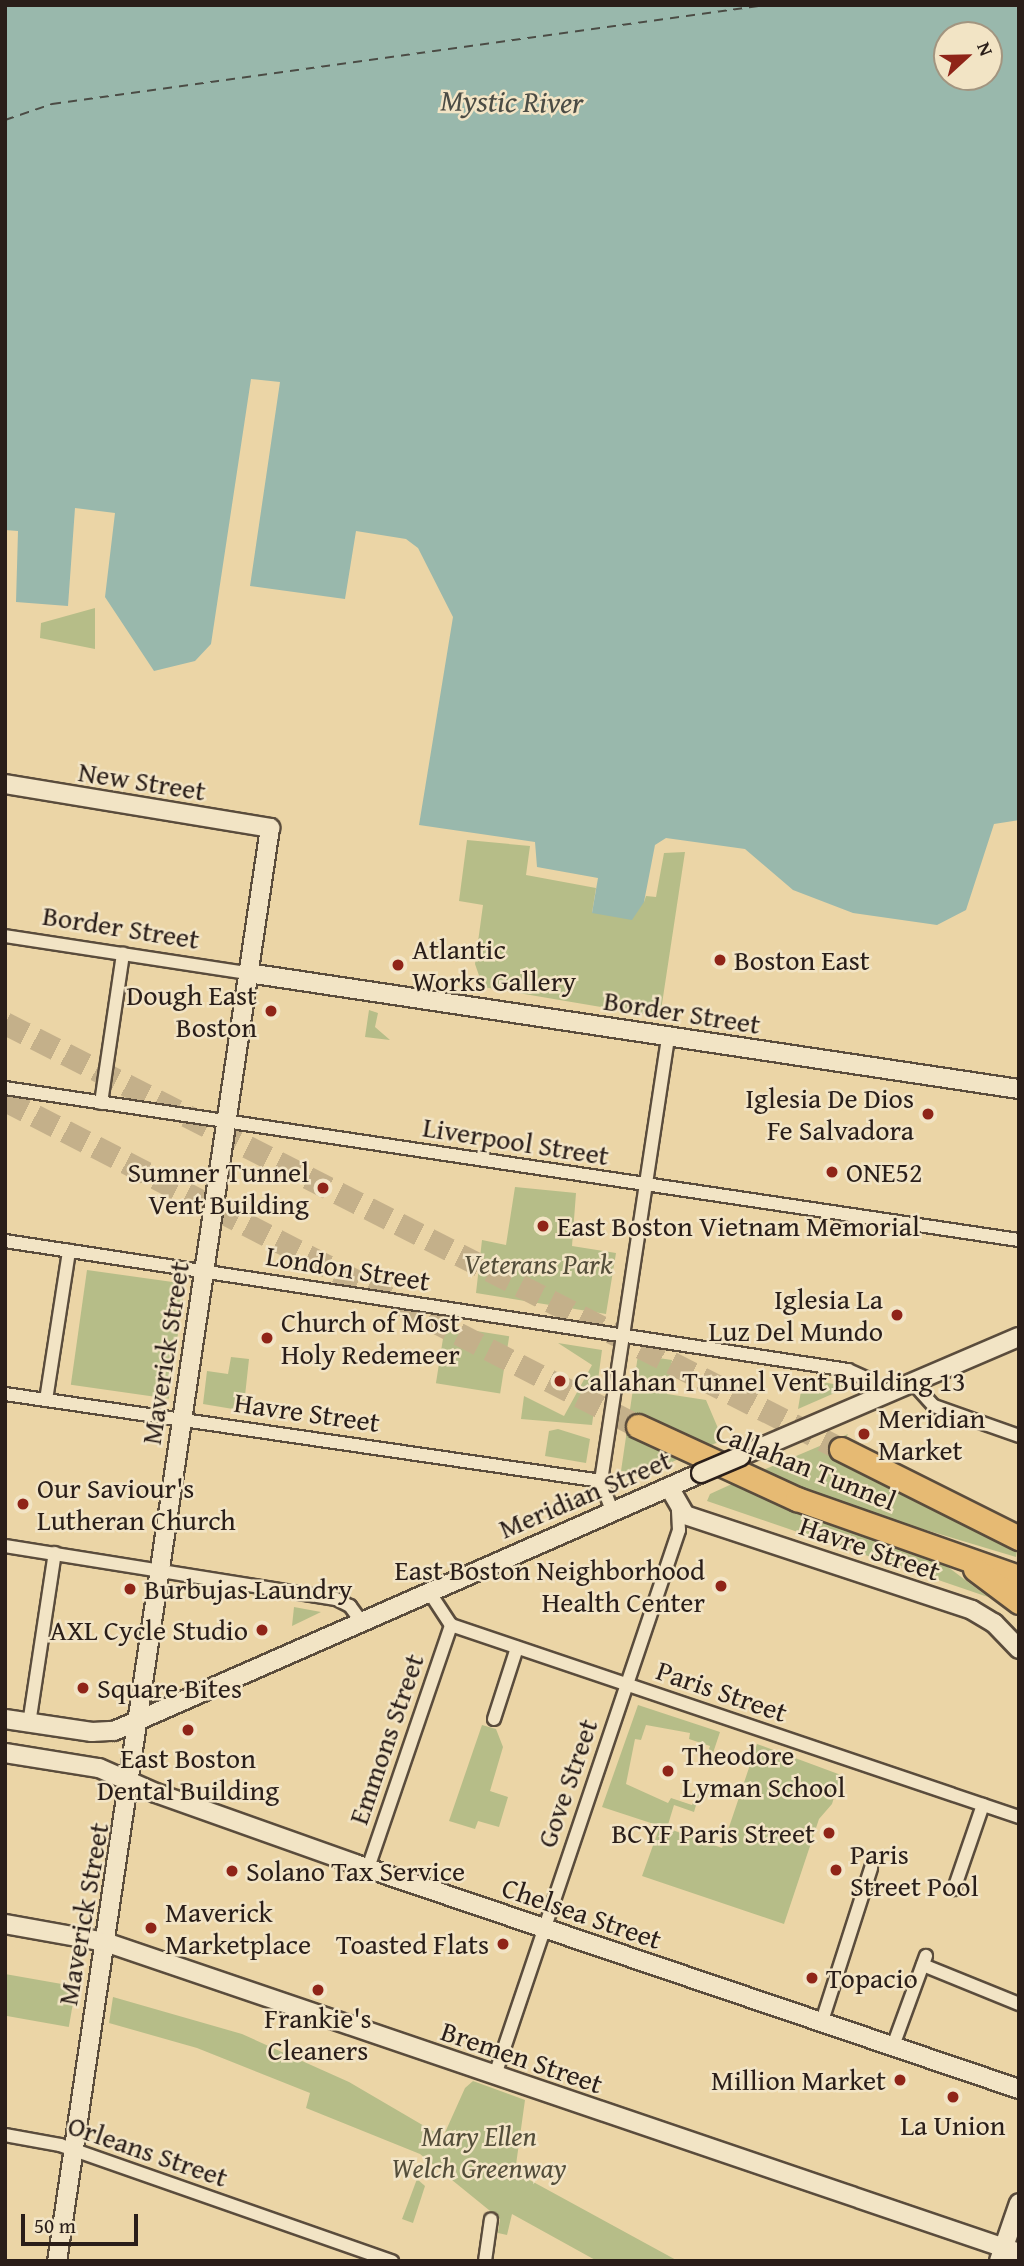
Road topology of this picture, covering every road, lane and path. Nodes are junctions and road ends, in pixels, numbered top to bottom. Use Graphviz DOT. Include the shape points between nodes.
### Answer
graph roads {
  1 [pos="5,784"];
  2 [pos="270,828"];
  3 [pos="5,936"];
  4 [pos="123,954"];
  5 [pos="248,973"];
  6 [pos="668,1037"];
  7 [pos="5,1088"];
  8 [pos="1019,1089"];
  9 [pos="101,1103"];
  10 [pos="226,1122"];
  11 [pos="646,1186"];
  12 [pos="1019,1240"];
  13 [pos="5,1241"];
  14 [pos="69,1251"];
  15 [pos="204,1272"];
  16 [pos="623,1335"];
  17 [pos="1019,1337"];
  18 [pos="913,1382"];
  19 [pos="5,1394"];
  20 [pos="878,1397"];
  21 [pos="47,1400"];
  22 [pos="181,1421"];
  23 [pos="638,1426"];
  24 [pos="1019,1436"];
  25 [pos="841,1449"];
  26 [pos="601,1481"];
  27 [pos="669,1487"];
  28 [pos="678,1507"];
  29 [pos="612,1511"];
  30 [pos="1012,1533"];
  31 [pos="5,1546"];
  32 [pos="55,1553"];
  33 [pos="956,1555"];
  34 [pos="158,1568"];
  35 [pos="1019,1577"];
  36 [pos="428,1590"];
  37 [pos="1019,1602"];
  38 [pos="360,1620"];
  39 [pos="451,1625"];
  40 [pos="517,1648"];
  41 [pos="1019,1649"];
  42 [pos="627,1685"];
  43 [pos="5,1719"];
  44 [pos="494,1719"];
  45 [pos="135,1721"];
  46 [pos="29,1724"];
  47 [pos="5,1753"];
  48 [pos="130,1782"];
  49 [pos="983,1805"];
  50 [pos="1019,1817"];
  51 [pos="368,1868"];
  52 [pos="872,1868"];
  53 [pos="954,1889"];
  54 [pos="5,1924"];
  55 [pos="544,1928"];
  56 [pos="105,1942"];
  57 [pos="1019,2004"];
  58 [pos="821,2021"];
  59 [pos="893,2046"];
  60 [pos="495,2075"];
  61 [pos="1019,2089"];
  62 [pos="5,2135"];
  63 [pos="73,2149"];
  64 [pos="1019,2203"];
  65 [pos="491,2219"];
  66 [pos="1016,2223"];
  67 [pos="1007,2254"];
  68 [pos="57,2261"];
  69 [pos="391,2261"];
  70 [pos="485,2261"];
  1 -- 2 [label="main road, New Street"];
  2 -- 5 [label="main road, Maverick Street"];
  3 -- 4 [label="street, Border Street"];
  4 -- 5 [label="street, Border Street"];
  4 -- 9 [label="street"];
  5 -- 6 [label="main road, Border Street"];
  5 -- 10 [label="main road, Maverick Street"];
  6 -- 8 [label="main road, Border Street"];
  6 -- 11 [label="street"];
  7 -- 9 [label="street, Liverpool Street"];
  9 -- 10 [label="street, Liverpool Street"];
  10 -- 11 [label="street, Liverpool Street"];
  10 -- 15 [label="main road, Maverick Street"];
  11 -- 12 [label="street, Liverpool Street"];
  11 -- 16 [label="street"];
  13 -- 14 [label="street, London Street"];
  14 -- 15 [label="street, London Street"];
  14 -- 21 [label="street"];
  15 -- 16 [label="street, London Street"];
  15 -- 22 [label="main road, Maverick Street"];
  16 -- 20 [label="street, London Street" via="853,1371 868,1380"];
  16 -- 26 [label="street"];
  17 -- 18 [label="main road, Meridian Street"];
  18 -- 20 [label="main road, Meridian Street"];
  18 -- 24 [label="street" via="934,1406"];
  19 -- 21 [label="street, Havre Street"];
  20 -- 27 [label="main road, Meridian Street, bridge"];
  21 -- 22 [label="street, Havre Street"];
  22 -- 26 [label="street, Havre Street"];
  22 -- 34 [label="main road, Maverick Street"];
  23 -- 33 [label="highway, Callahan Tunnel" via="797,1499"];
  25 -- 30 [label="highway"];
  26 -- 29 [label="street"];
  27 -- 28 [label="main road"];
  27 -- 29 [label="main road, Meridian Street"];
  28 -- 41 [label="main road, Havre Street" via="688,1516 972,1610 994,1623"];
  28 -- 42 [label="street, Gove Street" via="679,1530"];
  29 -- 36 [label="main road, Meridian Street"];
  31 -- 32 [label="street"];
  32 -- 34 [label="street"];
  32 -- 46 [label="street"];
  33 -- 35 [label="highway, Callahan Tunnel"];
  33 -- 37 [label="highway"];
  34 -- 38 [label="street" via="337,1599 350,1606"];
  34 -- 45 [label="main road, Maverick Street"];
  36 -- 38 [label="main road, Meridian Street"];
  36 -- 39 [label="street"];
  38 -- 45 [label="main road, Meridian Street"];
  39 -- 40 [label="street, Paris Street"];
  39 -- 51 [label="street, Emmons Street"];
  40 -- 42 [label="street, Paris Street"];
  40 -- 44 [label="street"];
  42 -- 49 [label="street, Paris Street"];
  42 -- 55 [label="street, Gove Street"];
  43 -- 46 [label="main road, Meridian Street"];
  45 -- 46 [label="main road, Meridian Street" via="105,1732"];
  45 -- 48 [label="main road, Maverick Street"];
  47 -- 48 [label="main road, Chelsea Street" via="99,1768"];
  48 -- 51 [label="main road, Chelsea Street"];
  48 -- 56 [label="main road, Maverick Street"];
  49 -- 50 [label="street, Paris Street"];
  49 -- 53 [label="street"];
  51 -- 55 [label="main road, Chelsea Street"];
  52 -- 58 [label="street"];
  54 -- 56 [label="main road, Bremen Street"];
  55 -- 58 [label="main road, Chelsea Street"];
  55 -- 60 [label="street, Gove Street"];
  56 -- 60 [label="main road, Bremen Street"];
  56 -- 63 [label="main road, Maverick Street"];
  57 -- 59 [label="street" via="924,1961"];
  58 -- 59 [label="main road, Chelsea Street"];
  59 -- 61 [label="main road, Chelsea Street"];
  60 -- 67 [label="main road, Bremen Street"];
  62 -- 63 [label="street, Orleans Street"];
  63 -- 68 [label="main road, Maverick Street"];
  63 -- 69 [label="street, Orleans Street"];
  64 -- 66 [label="main road"];
  65 -- 70 [label="street"];
  66 -- 67 [label="main road"];
}
